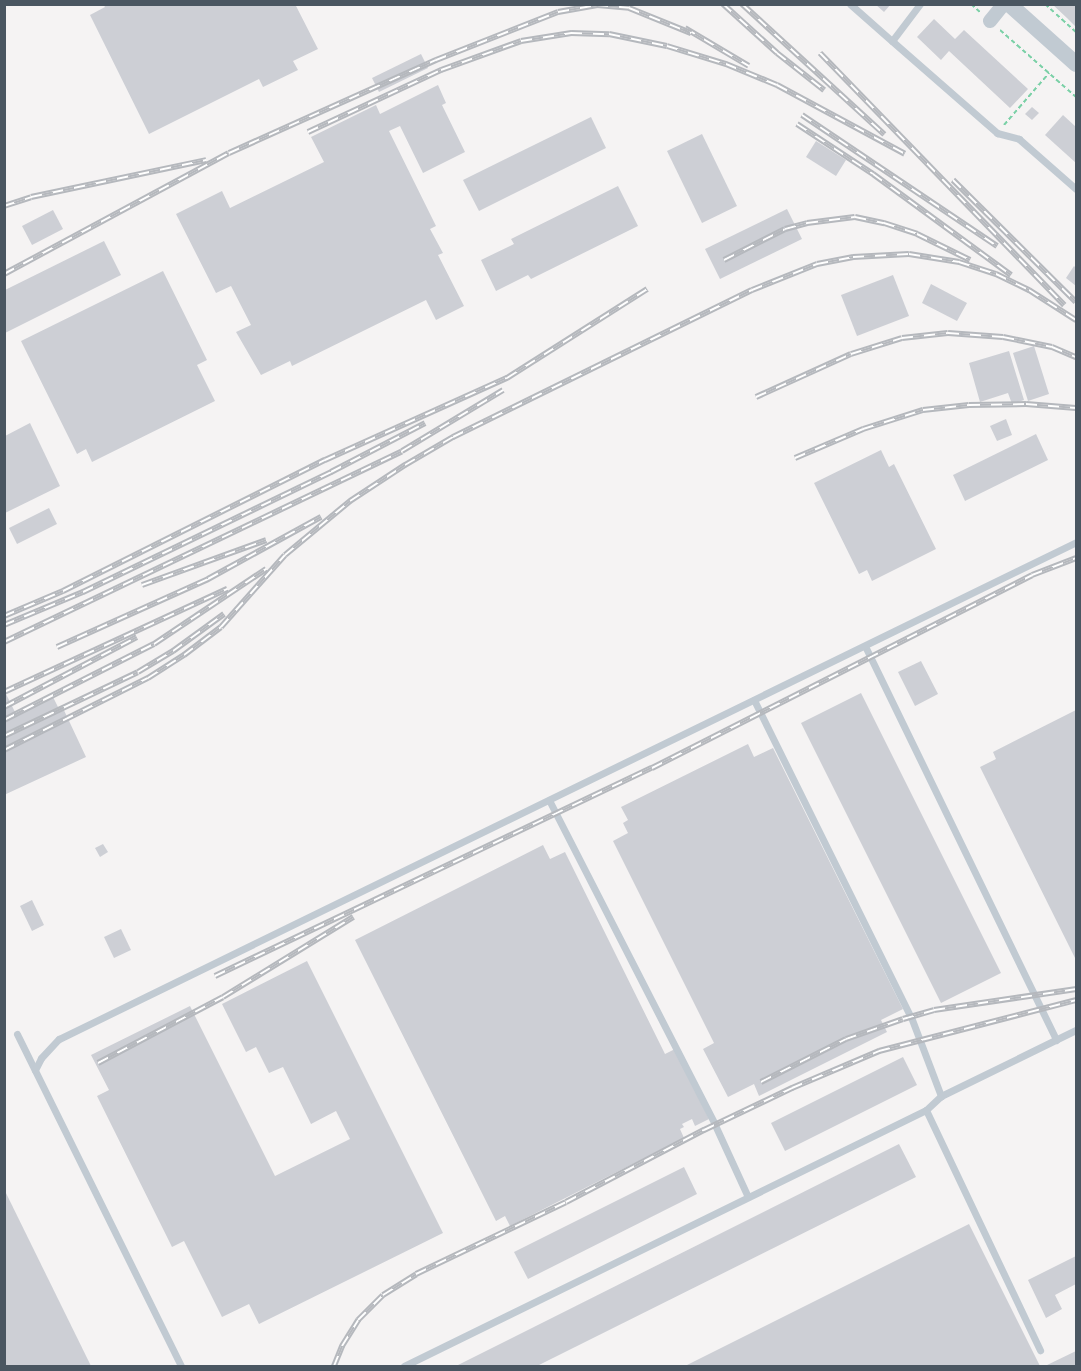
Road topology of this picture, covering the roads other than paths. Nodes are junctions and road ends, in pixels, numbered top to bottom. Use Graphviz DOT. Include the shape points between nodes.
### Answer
graph roads {
  1 [pos="850,4"];
  2 [pos="920,4"];
  3 [pos="1006,4"];
  4 [pos="990,21"];
  5 [pos="892,41"];
  6 [pos="1077,64"];
  7 [pos="1077,189"];
  8 [pos="1076,544"];
  9 [pos="865,646"];
  10 [pos="754,700"];
  11 [pos="549,800"];
  12 [pos="1077,1030"];
  13 [pos="17,1034"];
  14 [pos="1056,1040"];
  15 [pos="35,1070"];
  16 [pos="941,1096"];
  17 [pos="927,1110"];
  18 [pos="748,1197"];
  19 [pos="1040,1350"];
  20 [pos="181,1366"];
  21 [pos="404,1366"];
  1 -- 5 [label="lane"];
  2 -- 5 [label="lane"];
  3 -- 4 [label="street"];
  3 -- 6 [label="street"];
  5 -- 7 [label="lane" via="997,133 1019,139"];
  8 -- 9 [label="lane"];
  9 -- 10 [label="lane"];
  9 -- 14 [label="lane"];
  10 -- 11 [label="lane"];
  10 -- 16 [label="lane" via="911,1017"];
  11 -- 15 [label="lane" via="59,1039"];
  11 -- 18 [label="lane"];
  12 -- 14 [label="lane"];
  13 -- 15 [label="lane"];
  14 -- 16 [label="lane"];
  15 -- 20 [label="lane"];
  16 -- 17 [label="lane"];
  17 -- 18 [label="lane"];
  17 -- 19 [label="lane"];
  18 -- 21 [label="lane"];
}
